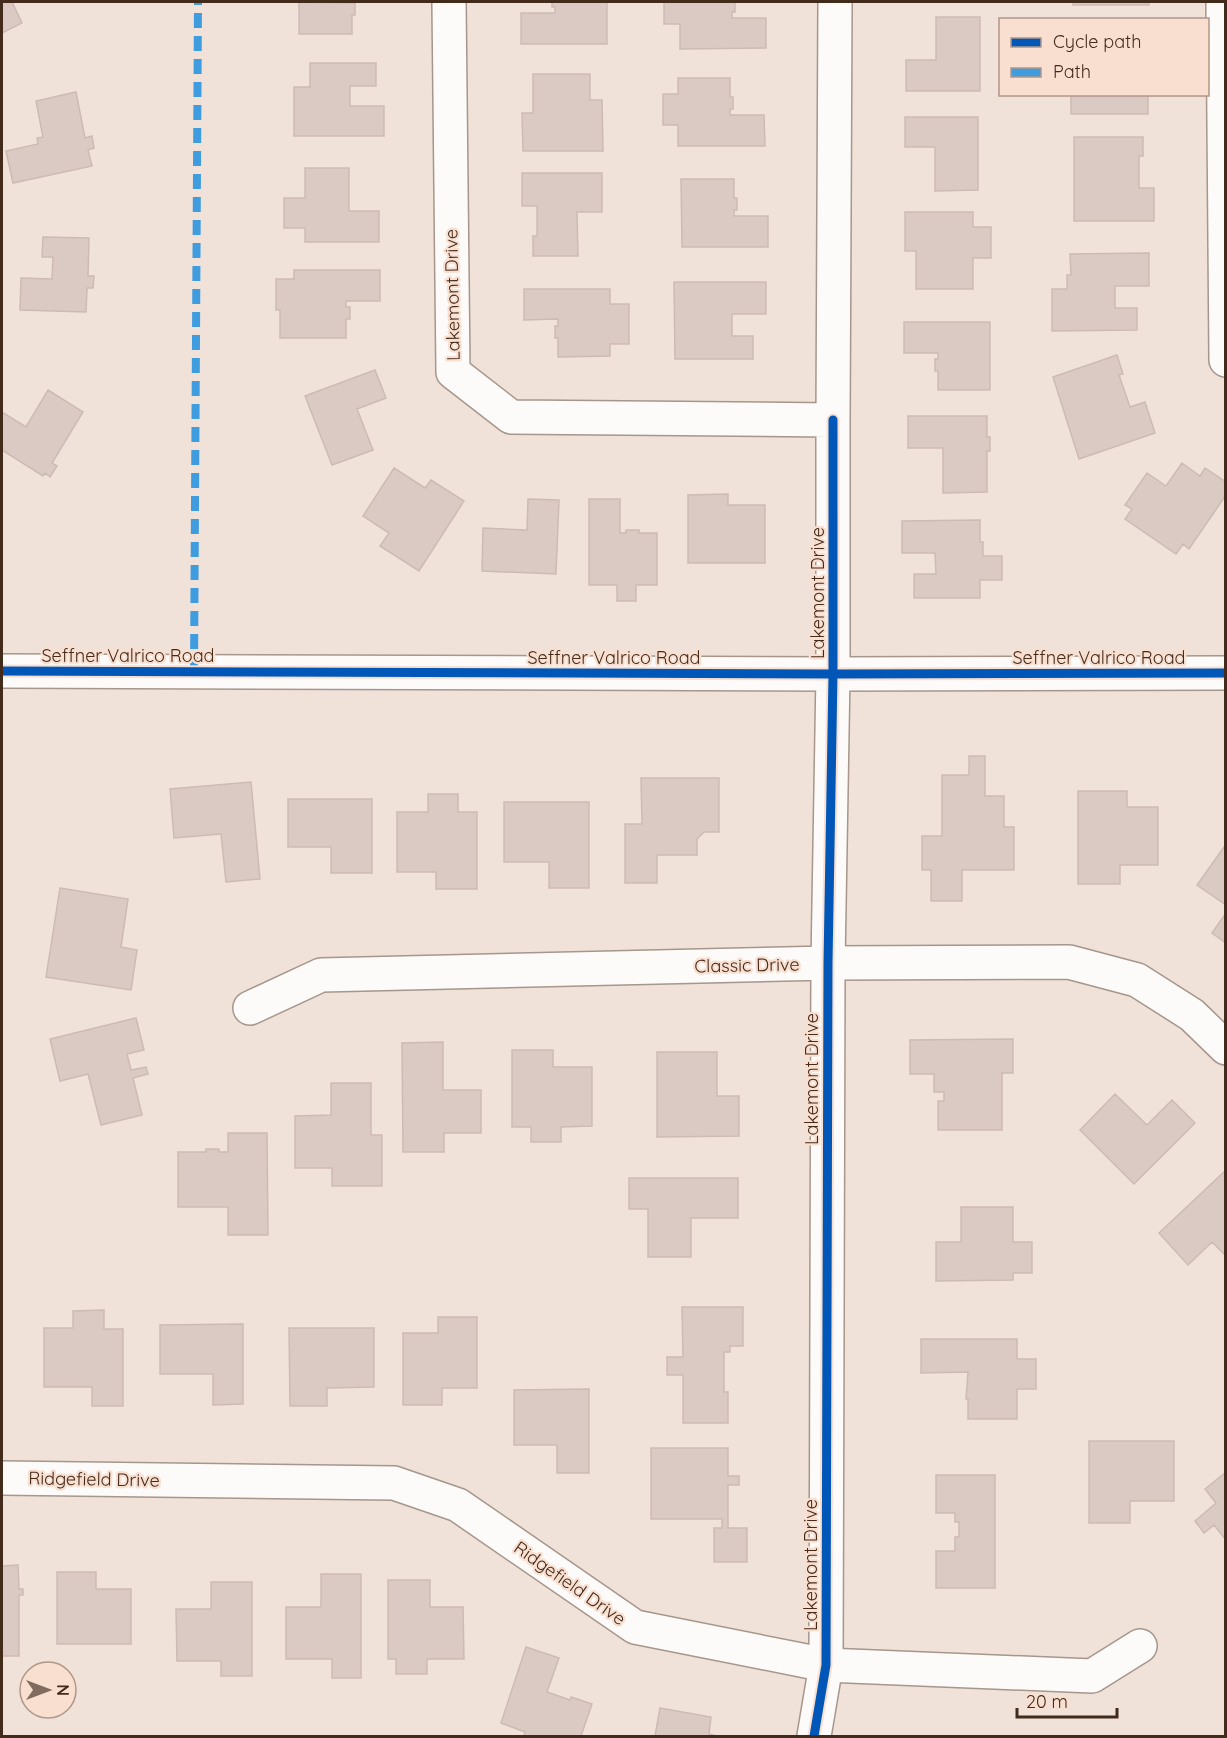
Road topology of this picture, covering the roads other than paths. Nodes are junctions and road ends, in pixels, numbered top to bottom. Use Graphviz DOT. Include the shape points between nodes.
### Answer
graph roads {
  1 [pos="449,2"];
  2 [pos="835,2"];
  3 [pos="1223,2"];
  4 [pos="1226,360"];
  5 [pos="833,420"];
  6 [pos="2,671"];
  7 [pos="1226,673"];
  8 [pos="833,674"];
  9 [pos="828,963"];
  10 [pos="250,1008"];
  11 [pos="1226,1048"];
  12 [pos="2,1478"];
  13 [pos="1140,1646"];
  14 [pos="826,1665"];
  15 [pos="814,1737"];
  1 -- 5 [label="street, Lakemont Drive" via="453,372 511,417"];
  2 -- 5 [label="street, Lakemont Drive"];
  3 -- 4 [label="street"];
  5 -- 8 [label="street, Lakemont Drive"];
  6 -- 8 [label="street, Seffner Valrico Road"];
  7 -- 8 [label="street, Seffner Valrico Road"];
  8 -- 9 [label="street, Lakemont Drive"];
  9 -- 10 [label="street, Classic Drive" via="321,975"];
  9 -- 11 [label="street, Classic Drive" via="1069,962 1137,980 1192,1016"];
  9 -- 14 [label="street, Lakemont Drive"];
  12 -- 14 [label="street, Ridgefield Drive" via="394,1483 458,1505 635,1628"];
  13 -- 14 [label="street, Ridgefield Drive" via="1092,1676"];
  14 -- 15 [label="street, Lakemont Drive"];
}
